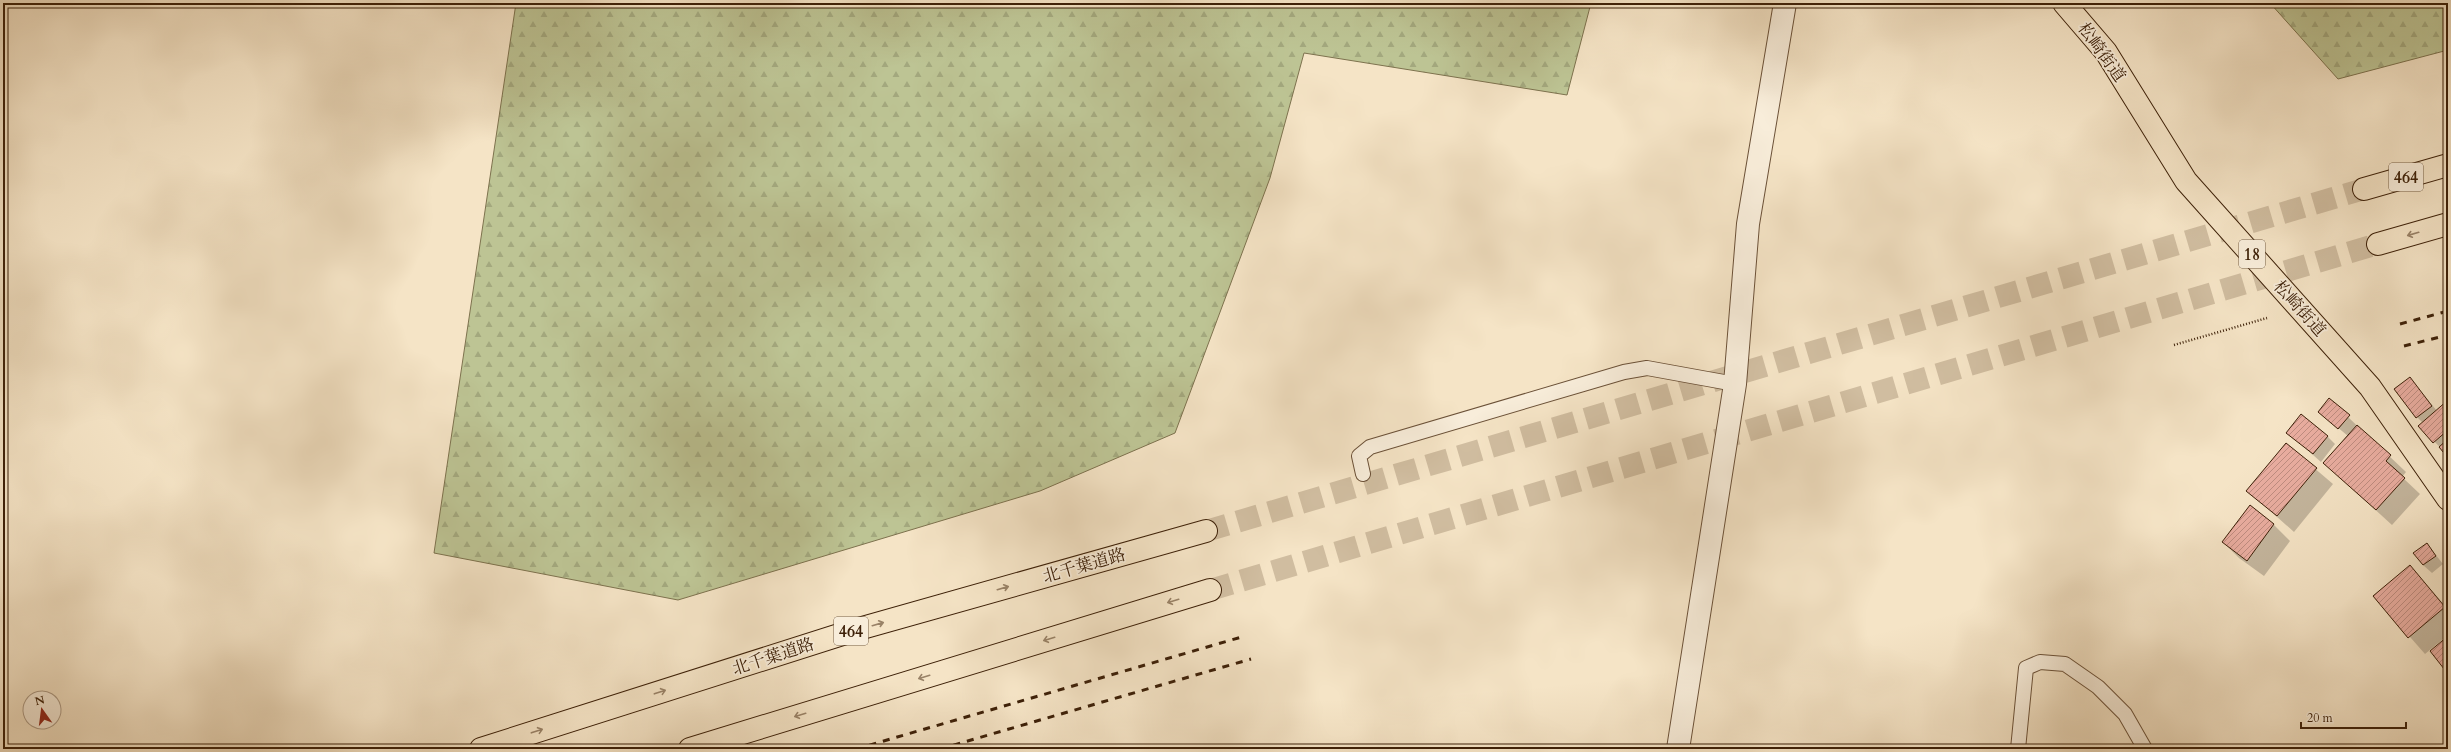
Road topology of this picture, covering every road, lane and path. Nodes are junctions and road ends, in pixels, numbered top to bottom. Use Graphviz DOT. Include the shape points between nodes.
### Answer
graph roads {
  1 [pos="1785,3"];
  2 [pos="2064,3"];
  3 [pos="2448,165"];
  4 [pos="2364,189"];
  5 [pos="2448,224"];
  6 [pos="2378,244"];
  7 [pos="2272,317"];
  8 [pos="2174,345"];
  9 [pos="1735,384"];
  10 [pos="1363,474"];
  11 [pos="2448,499"];
  12 [pos="1206,531"];
  13 [pos="1210,590"];
  14 [pos="490,746"];
  15 [pos="690,749"];
  16 [pos="1678,749"];
  17 [pos="2018,749"];
  18 [pos="2145,749"];
  1 -- 9 [label="street" via="1748,224"];
  2 -- 11 [label="main road, 松崎街道 / 18" via="2106,52 2186,181 2370,387"];
  3 -- 4 [label="main road, 464"];
  5 -- 6 [label="main road, one-way"];
  7 -- 8 [label="path"];
  9 -- 10 [label="lane" via="1647,368 1624,372 1370,447 1359,456"];
  9 -- 16 [label="street"];
  14 -- 12 [label="main road, 北千葉道路 / 464, one-way" via="855,630"];
  13 -- 15 [label="main road, one-way"];
  17 -- 18 [label="lane" via="2026,668 2040,662 2065,664 2098,687 2126,714"];
}
